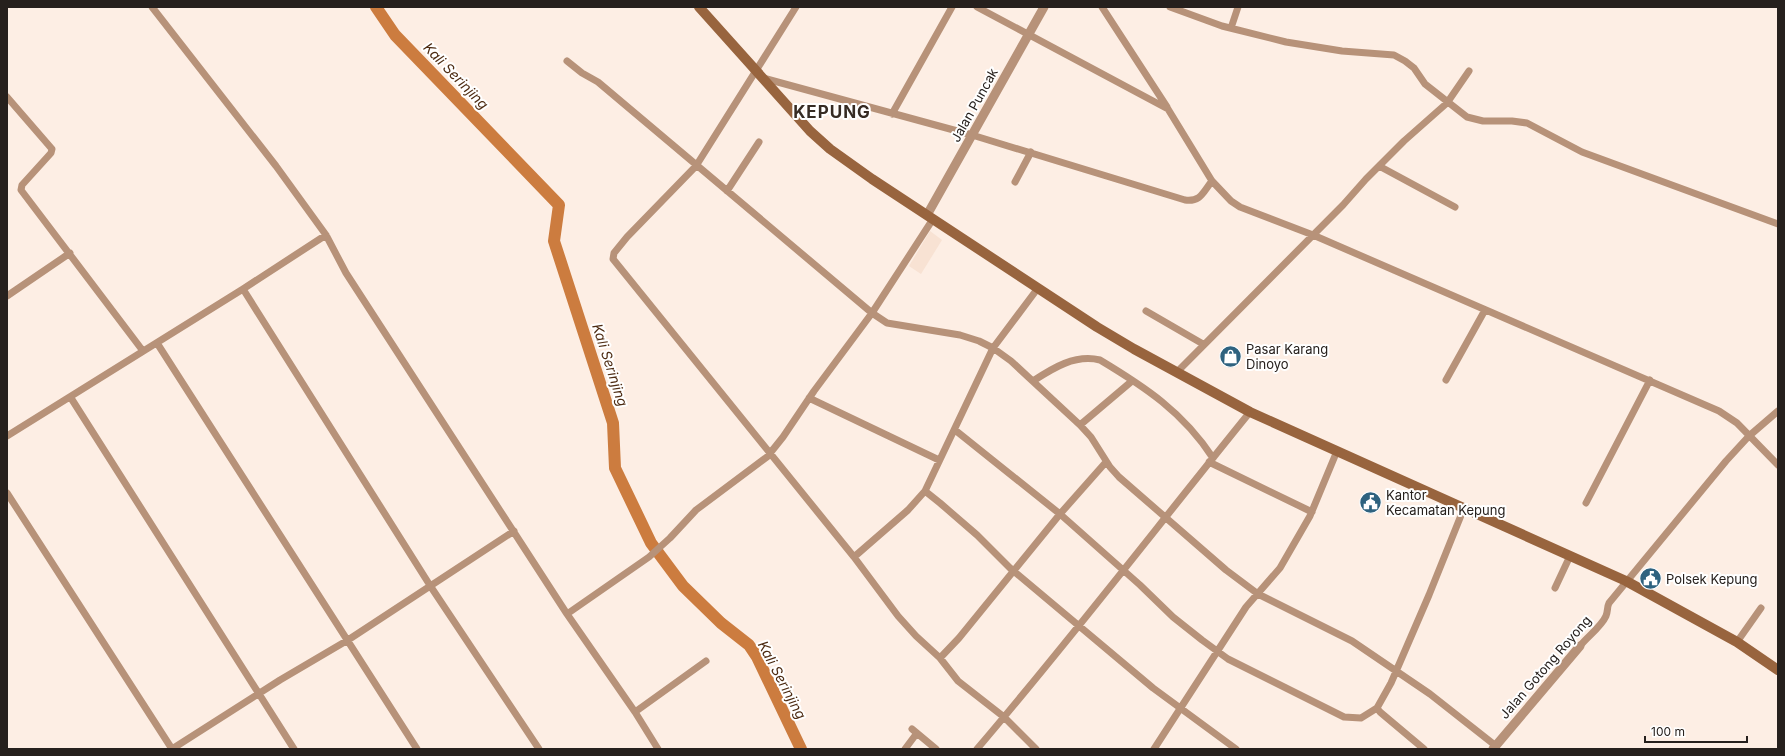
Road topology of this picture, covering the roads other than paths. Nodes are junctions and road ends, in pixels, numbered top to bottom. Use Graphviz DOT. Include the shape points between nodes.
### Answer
graph roads {
  1 [pos="152,7"];
  2 [pos="699,7"];
  3 [pos="796,7"];
  4 [pos="952,7"];
  5 [pos="977,7"];
  6 [pos="1044,7"];
  7 [pos="1102,7"];
  8 [pos="1170,7"];
  9 [pos="1238,7"];
  10 [pos="1231,28"];
  11 [pos="1029,34"];
  12 [pos="567,61"];
  13 [pos="1469,72"];
  14 [pos="760,75"];
  15 [pos="7,97"];
  16 [pos="1447,103"];
  17 [pos="1168,109"];
  18 [pos="892,114"];
  19 [pos="972,135"];
  20 [pos="759,142"];
  21 [pos="1031,152"];
  22 [pos="698,163"];
  23 [pos="1379,166"];
  24 [pos="1212,181"];
  25 [pos="1014,182"];
  26 [pos="730,188"];
  27 [pos="1455,207"];
  28 [pos="930,217"];
  29 [pos="1778,224"];
  30 [pos="1312,234"];
  31 [pos="326,235"];
  32 [pos="70,253"];
  33 [pos="1038,288"];
  34 [pos="243,289"];
  35 [pos="7,296"];
  36 [pos="874,310"];
  37 [pos="1485,310"];
  38 [pos="1146,311"];
  39 [pos="157,343"];
  40 [pos="1203,344"];
  41 [pos="993,348"];
  42 [pos="143,351"];
  43 [pos="1177,372"];
  44 [pos="1446,380"];
  45 [pos="1650,380"];
  46 [pos="1033,381"];
  47 [pos="1132,381"];
  48 [pos="71,398"];
  49 [pos="809,398"];
  50 [pos="1778,411"];
  51 [pos="1250,412"];
  52 [pos="1080,425"];
  53 [pos="955,430"];
  54 [pos="7,436"];
  55 [pos="1749,436"];
  56 [pos="1337,451"];
  57 [pos="767,457"];
  58 [pos="939,460"];
  59 [pos="1211,460"];
  60 [pos="1106,462"];
  61 [pos="1778,465"];
  62 [pos="925,491"];
  63 [pos="7,493"];
  64 [pos="1586,503"];
  65 [pos="1464,508"];
  66 [pos="1312,512"];
  67 [pos="1060,514"];
  68 [pos="1165,517"];
  69 [pos="514,531"];
  70 [pos="1570,556"];
  71 [pos="854,557"];
  72 [pos="1122,570"];
  73 [pos="1013,571"];
  74 [pos="1626,581"];
  75 [pos="431,587"];
  76 [pos="1555,588"];
  77 [pos="1258,594"];
  78 [pos="1761,608"];
  79 [pos="567,614"];
  80 [pos="1080,626"];
  81 [pos="348,640"];
  82 [pos="1583,642"];
  83 [pos="1737,642"];
  84 [pos="1217,651"];
  85 [pos="940,658"];
  86 [pos="706,661"];
  87 [pos="1396,670"];
  88 [pos="1778,670"];
  89 [pos="258,694"];
  90 [pos="1179,708"];
  91 [pos="1377,708"];
  92 [pos="635,712"];
  93 [pos="1004,717"];
  94 [pos="1494,747"];
  95 [pos="172,749"];
  96 [pos="294,749"];
  97 [pos="417,749"];
  98 [pos="539,749"];
  99 [pos="658,749"];
  100 [pos="905,749"];
  101 [pos="936,749"];
  102 [pos="977,749"];
  103 [pos="1036,749"];
  104 [pos="1154,749"];
  105 [pos="1236,749"];
  106 [pos="1424,749"];
  1 -- 31 [label="street" via="276,166"];
  2 -- 14 [label="main road"];
  3 -- 14 [label="street"];
  4 -- 18 [label="street"];
  5 -- 11 [label="street"];
  6 -- 11 [label="street, Jalan Puncak"];
  7 -- 17 [label="street"];
  8 -- 10 [label="street"];
  9 -- 10 [label="street"];
  10 -- 16 [label="street" via="1286,42 1342,51 1394,55 1414,68 1425,84"];
  11 -- 17 [label="street"];
  11 -- 19 [label="street, Jalan Puncak"];
  12 -- 22 [label="street" via="598,82"];
  13 -- 16 [label="street"];
  14 -- 18 [label="street"];
  14 -- 22 [label="street"];
  14 -- 28 [label="main road" via="810,131 830,149"];
  15 -- 32 [label="street" via="52,149 22,185 21,190"];
  16 -- 23 [label="street"];
  16 -- 29 [label="street" via="1467,117 1483,121 1527,123 1582,152"];
  17 -- 24 [label="street"];
  18 -- 19 [label="street"];
  19 -- 21 [label="street"];
  19 -- 28 [label="street, Jalan Puncak"];
  20 -- 26 [label="street"];
  21 -- 24 [label="street" via="1185,200 1199,198"];
  21 -- 25 [label="street"];
  22 -- 26 [label="street"];
  22 -- 57 [label="street" via="627,237 612,259"];
  23 -- 27 [label="street"];
  23 -- 30 [label="street"];
  24 -- 30 [label="street" via="1230,201 1240,207"];
  26 -- 36 [label="street"];
  28 -- 33 [label="main road"];
  28 -- 36 [label="street"];
  30 -- 37 [label="street"];
  30 -- 40 [label="street"];
  31 -- 34 [label="street"];
  31 -- 69 [label="street" via="346,272"];
  32 -- 35 [label="street"];
  32 -- 42 [label="street"];
  33 -- 41 [label="street"];
  33 -- 43 [label="main road" via="1134,349"];
  34 -- 39 [label="street"];
  34 -- 75 [label="street"];
  36 -- 41 [label="street" via="887,323 960,335"];
  36 -- 49 [label="street"];
  37 -- 44 [label="street"];
  37 -- 45 [label="street"];
  38 -- 40 [label="street"];
  39 -- 42 [label="street"];
  39 -- 81 [label="street"];
  40 -- 43 [label="street"];
  41 -- 46 [label="street" via="1012,361"];
  41 -- 53 [label="street"];
  42 -- 48 [label="street"];
  43 -- 51 [label="main road"];
  45 -- 55 [label="street" via="1718,411 1737,423"];
  45 -- 64 [label="street"];
  46 -- 47 [label="street" via="1070,362 1089,357 1100,360"];
  46 -- 52 [label="street"];
  47 -- 52 [label="street"];
  47 -- 59 [label="street" via="1166,404 1188,425"];
  48 -- 54 [label="street"];
  48 -- 89 [label="street"];
  49 -- 57 [label="street"];
  49 -- 58 [label="street"];
  50 -- 55 [label="street, Jalan Gotong Royong"];
  51 -- 56 [label="main road"];
  51 -- 59 [label="street"];
  52 -- 60 [label="street" via="1091,437"];
  53 -- 58 [label="street"];
  53 -- 67 [label="street"];
  55 -- 61 [label="street"];
  55 -- 74 [label="street, Jalan Gotong Royong"];
  56 -- 65 [label="main road"];
  56 -- 66 [label="street"];
  57 -- 71 [label="street"];
  57 -- 79 [label="street" via="696,510 649,557"];
  58 -- 62 [label="street"];
  59 -- 66 [label="street"];
  59 -- 68 [label="street"];
  60 -- 67 [label="street"];
  60 -- 68 [label="street"];
  62 -- 71 [label="street" via="908,510"];
  62 -- 73 [label="street" via="972,531"];
  63 -- 95 [label="street"];
  65 -- 70 [label="main road"];
  65 -- 87 [label="street"];
  66 -- 77 [label="street" via="1280,568"];
  67 -- 72 [label="street"];
  67 -- 73 [label="street"];
  68 -- 72 [label="street"];
  68 -- 77 [label="street"];
  69 -- 75 [label="street"];
  69 -- 79 [label="street"];
  70 -- 74 [label="main road"];
  70 -- 76 [label="street"];
  71 -- 85 [label="street" via="898,616"];
  72 -- 80 [label="street"];
  72 -- 84 [label="street" via="1173,617"];
  73 -- 80 [label="street"];
  73 -- 85 [label="street"];
  74 -- 82 [label="street, Jalan Gotong Royong" via="1609,603 1606,616"];
  74 -- 83 [label="main road"];
  75 -- 81 [label="street"];
  75 -- 98 [label="street"];
  77 -- 84 [label="street" via="1246,607"];
  77 -- 87 [label="street" via="1352,641"];
  78 -- 83 [label="street"];
  79 -- 92 [label="street"];
  80 -- 90 [label="street"];
  80 -- 93 [label="street"];
  81 -- 89 [label="street"];
  81 -- 97 [label="street"];
  82 -- 94 [label="street, Jalan Gotong Royong"];
  83 -- 88 [label="main road"];
  84 -- 90 [label="street"];
  84 -- 91 [label="street" via="1228,659 1344,717 1361,718"];
  85 -- 93 [label="street" via="958,681"];
  86 -- 92 [label="street"];
  87 -- 91 [label="street"];
  87 -- 94 [label="street" via="1430,694"];
  89 -- 95 [label="street"];
  89 -- 96 [label="street"];
  90 -- 104 [label="street"];
  90 -- 105 [label="street"];
  91 -- 106 [label="street"];
  92 -- 99 [label="street"];
  93 -- 102 [label="street"];
  93 -- 103 [label="street"];
  100 -- 101 [label="street" via="915,731"];
}
